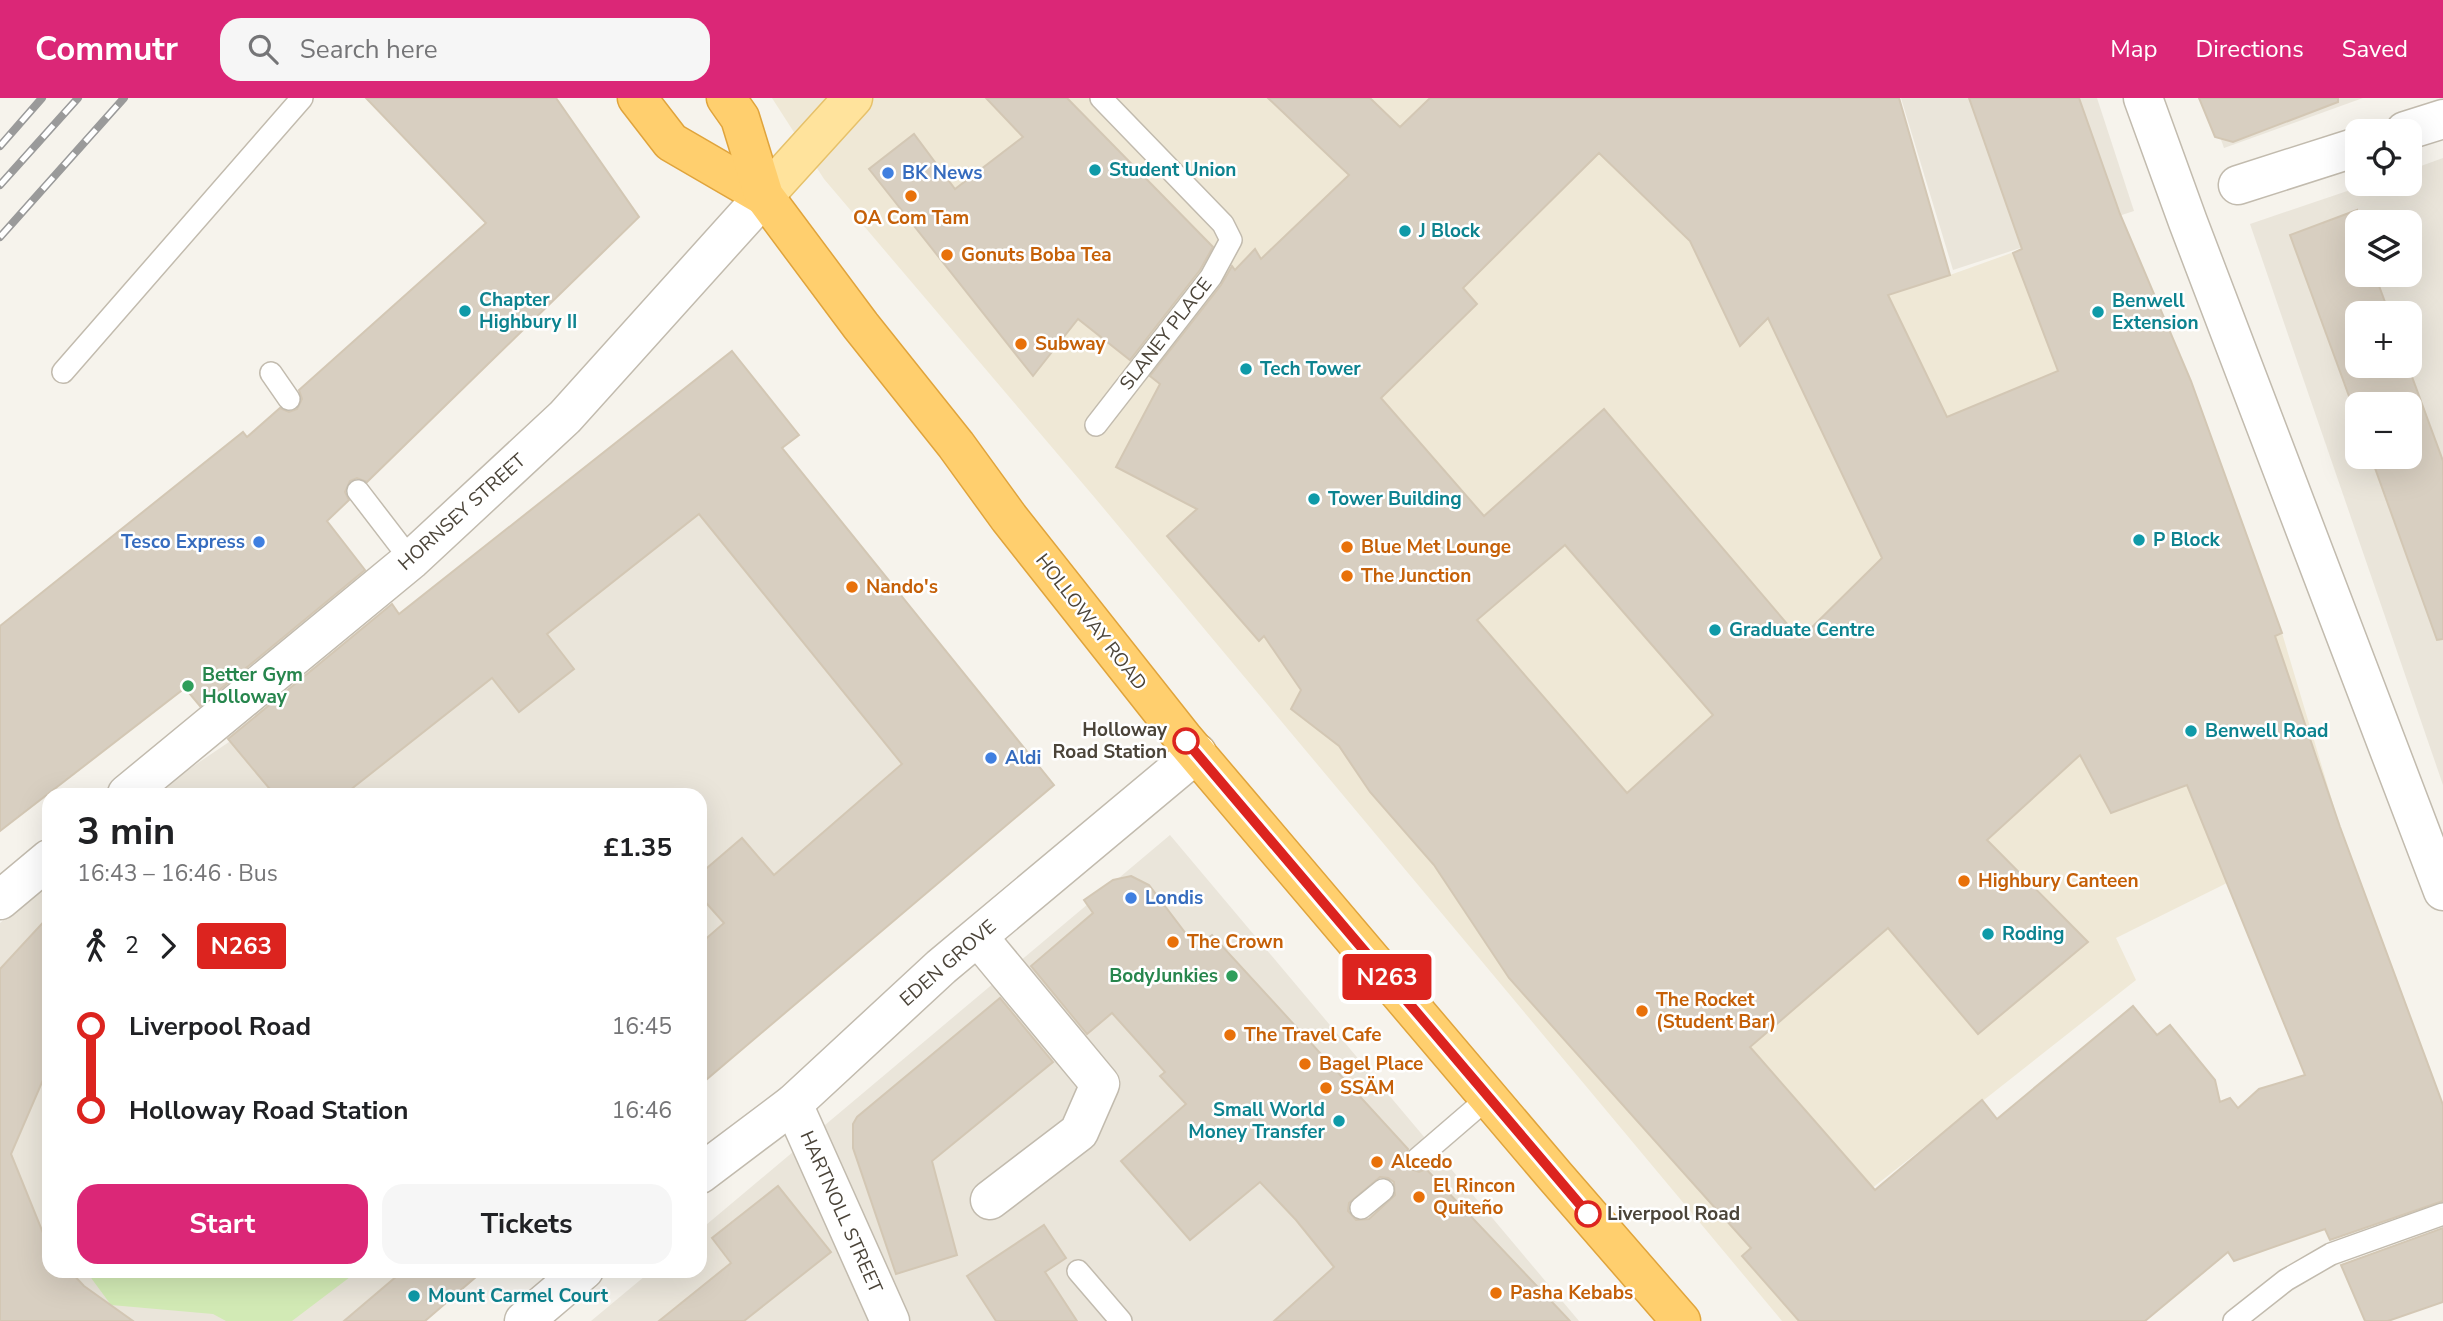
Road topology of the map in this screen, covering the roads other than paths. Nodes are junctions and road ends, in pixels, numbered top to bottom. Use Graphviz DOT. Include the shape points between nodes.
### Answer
graph roads {
  1 [pos="302,98"];
  2 [pos="637,98"];
  3 [pos="726,98"];
  4 [pos="853,98"];
  5 [pos="1101,98"];
  6 [pos="2143,98"];
  7 [pos="2443,118"];
  8 [pos="2422,125"];
  9 [pos="2345,151"];
  10 [pos="2238,184"];
  11 [pos="764,196"];
  12 [pos="63,372"];
  13 [pos="271,373"];
  14 [pos="289,400"];
  15 [pos="1096,425"];
  16 [pos="358,491"];
  17 [pos="411,560"];
  18 [pos="1197,753"];
  19 [pos="134,788"];
  20 [pos="42,865"];
  21 [pos="2443,891"];
  22 [pos="0,900"];
  23 [pos="978,937"];
  24 [pos="1489,1097"];
  25 [pos="793,1104"];
  26 [pos="1417,1159"];
  27 [pos="707,1169"];
  28 [pos="1383,1190"];
  29 [pos="990,1200"];
  30 [pos="1361,1208"];
  31 [pos="2443,1213"];
  32 [pos="1078,1271"];
  33 [pos="575,1278"];
  34 [pos="524,1321"];
  35 [pos="890,1321"];
  36 [pos="1121,1321"];
  37 [pos="1681,1321"];
  38 [pos="2234,1321"];
  1 -- 12 [label="lane"];
  2 -- 11 [label="highway, HOLLOWAY ROAD" via="671,142"];
  3 -- 11 [label="highway, HOLLOWAY ROAD" via="740,118"];
  4 -- 11 [label="main road"];
  5 -- 15 [label="lane, SLANEY PLACE" via="1223,224 1231,240 1211,277"];
  6 -- 21 [label="street"];
  7 -- 8 [label="street"];
  9 -- 10 [label="street"];
  11 -- 17 [label="street, HORNSEY STREET" via="565,417"];
  11 -- 18 [label="highway, HOLLOWAY ROAD" via="1009,518"];
  13 -- 14 [label="lane"];
  16 -- 17 [label="lane"];
  17 -- 19 [label="street, HORNSEY STREET"];
  18 -- 23 [label="street, EDEN GROVE"];
  18 -- 24 [label="highway, HOLLOWAY ROAD"];
  20 -- 22 [label="street"];
  23 -- 25 [label="street, EDEN GROVE"];
  23 -- 29 [label="street" via="1100,1084 1079,1132"];
  24 -- 26 [label="lane"];
  24 -- 37 [label="highway, HOLLOWAY ROAD"];
  25 -- 27 [label="street, EDEN GROVE"];
  25 -- 35 [label="street, HARTNOLL STREET"];
  28 -- 30 [label="lane"];
  31 -- 38 [label="lane" via="2331,1254 2287,1280"];
  32 -- 36 [label="lane"];
  33 -- 34 [label="street"];
}
